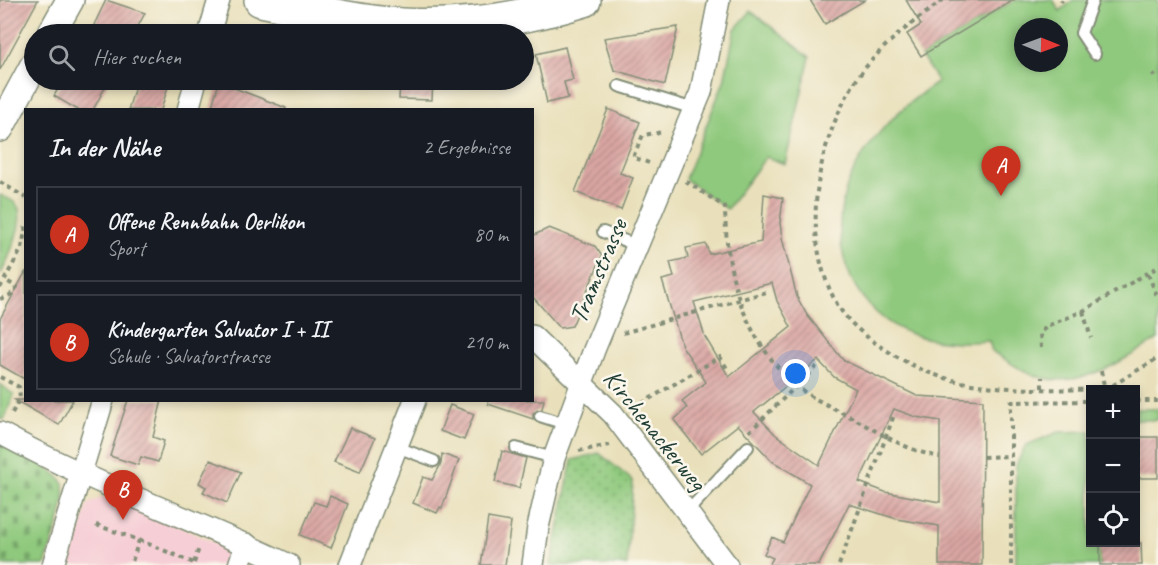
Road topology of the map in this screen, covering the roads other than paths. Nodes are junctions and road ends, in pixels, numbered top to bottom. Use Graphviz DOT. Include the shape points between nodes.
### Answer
graph roads {
  1 [pos="70,0"];
  2 [pos="219,0"];
  3 [pos="261,0"];
  4 [pos="584,0"];
  5 [pos="719,0"];
  6 [pos="1093,0"];
  7 [pos="57,24"];
  8 [pos="212,24"];
  9 [pos="397,24"];
  10 [pos="431,24"];
  11 [pos="1095,54"];
  12 [pos="24,84"];
  13 [pos="619,86"];
  14 [pos="193,90"];
  15 [pos="189,108"];
  16 [pos="694,109"];
  17 [pos="0,128"];
  18 [pos="603,232"];
  19 [pos="638,246"];
  20 [pos="534,338"];
  21 [pos="583,382"];
  22 [pos="102,402"];
  23 [pos="414,402"];
  24 [pos="540,416"];
  25 [pos="565,424"];
  26 [pos="5,425"];
  27 [pos="397,447"];
  28 [pos="748,447"];
  29 [pos="516,448"];
  30 [pos="562,456"];
  31 [pos="434,461"];
  32 [pos="82,474"];
  33 [pos="687,512"];
  34 [pos="246,544"];
  35 [pos="53,565"];
  36 [pos="239,565"];
  37 [pos="289,565"];
  38 [pos="350,565"];
  39 [pos="533,565"];
  40 [pos="727,565"];
  1 -- 7 [label="street"];
  2 -- 8 [label="street"];
  3 -- 9 [label="main road"];
  4 -- 10 [label="main road" via="515,17"];
  5 -- 16 [label="street, Tramstrasse" via="712,44"];
  6 -- 11 [label="lane" via="1081,33"];
  12 -- 17 [label="street"];
  13 -- 16 [label="lane"];
  14 -- 15 [label="street"];
  16 -- 19 [label="street, Tramstrasse"];
  18 -- 19 [label="lane"];
  19 -- 21 [label="street, Tramstrasse"];
  20 -- 21 [label="street, Kirchenackerweg"];
  21 -- 25 [label="street, Tramstrasse"];
  21 -- 33 [label="street, Kirchenackerweg" via="613,414"];
  22 -- 32 [label="street"];
  23 -- 27 [label="street"];
  24 -- 25 [label="lane"];
  25 -- 30 [label="street, Tramstrasse"];
  26 -- 32 [label="street" via="55,463"];
  27 -- 31 [label="lane"];
  27 -- 38 [label="street"];
  28 -- 33 [label="lane"];
  29 -- 30 [label="lane"];
  30 -- 39 [label="street, Tramstrasse" via="538,527"];
  32 -- 34 [label="street"];
  32 -- 35 [label="street"];
  33 -- 40 [label="street, Kirchenackerweg"];
  34 -- 36 [label="street"];
  34 -- 37 [label="street"];
}
